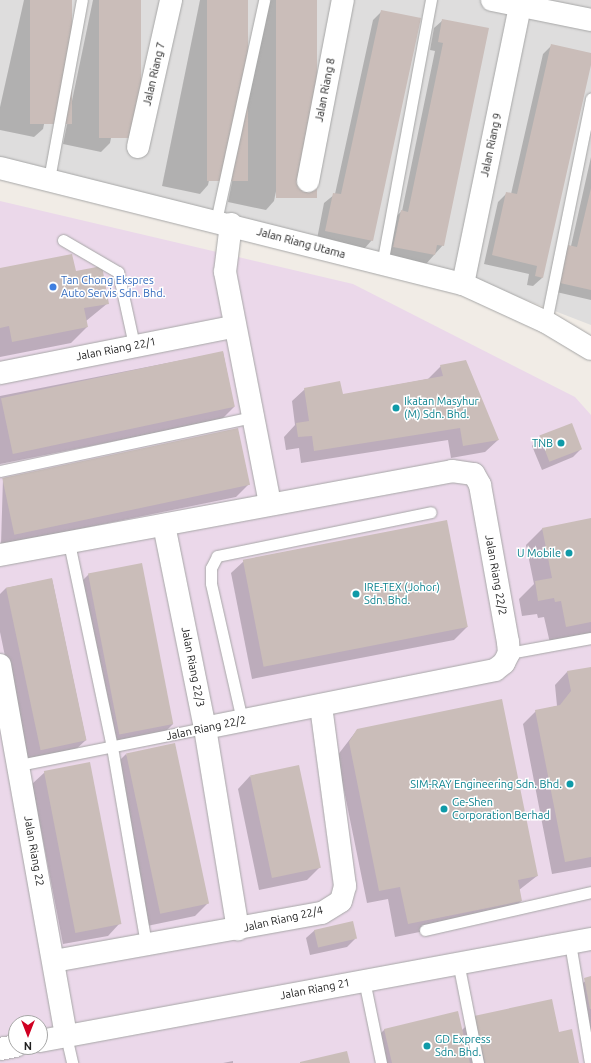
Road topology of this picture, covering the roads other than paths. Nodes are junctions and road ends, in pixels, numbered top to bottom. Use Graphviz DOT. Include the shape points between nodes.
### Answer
graph roads {
  1 [pos="82,0"];
  2 [pos="171,0"];
  3 [pos="264,0"];
  4 [pos="343,0"];
  5 [pos="431,0"];
  6 [pos="492,0"];
  7 [pos="530,5"];
  8 [pos="591,20"];
  9 [pos="591,98"];
  10 [pos="138,147"];
  11 [pos="0,168"];
  12 [pos="49,179"];
  13 [pos="308,181"];
  14 [pos="223,222"];
  15 [pos="63,240"];
  16 [pos="382,264"];
  17 [pos="462,284"];
  18 [pos="546,322"];
  19 [pos="233,327"];
  20 [pos="134,345"];
  21 [pos="591,348"];
  22 [pos="0,373"];
  23 [pos="252,417"];
  24 [pos="0,471"];
  25 [pos="270,504"];
  26 [pos="431,512"];
  27 [pos="164,524"];
  28 [pos="69,543"];
  29 [pos="0,555"];
  30 [pos="591,638"];
  31 [pos="509,653"];
  32 [pos="0,665"];
  33 [pos="321,706"];
  34 [pos="242,720"];
  35 [pos="205,728"];
  36 [pos="112,747"];
  37 [pos="19,765"];
  38 [pos="591,892"];
  39 [pos="238,929"];
  40 [pos="425,930"];
  41 [pos="591,939"];
  42 [pos="570,943"];
  43 [pos="146,944"];
  44 [pos="54,961"];
  45 [pos="458,962"];
  46 [pos="364,980"];
  47 [pos="66,1036"];
  48 [pos="48,1039"];
  49 [pos="72,1063"];
  50 [pos="381,1063"];
  51 [pos="478,1063"];
  52 [pos="590,1063"];
  1 -- 12 [label="lane"];
  2 -- 10 [label="street, Jalan Riang 7"];
  3 -- 14 [label="lane"];
  4 -- 13 [label="street, Jalan Riang 8"];
  5 -- 16 [label="lane"];
  6 -- 7 [label="street"];
  7 -- 8 [label="street"];
  7 -- 17 [label="street, Jalan Riang 9"];
  9 -- 18 [label="lane"];
  11 -- 12 [label="street, Jalan Riang Utama"];
  12 -- 14 [label="street, Jalan Riang Utama"];
  14 -- 16 [label="street, Jalan Riang Utama"];
  14 -- 19 [label="street" via="225,272"];
  15 -- 20 [label="lane" via="118,272"];
  16 -- 17 [label="street, Jalan Riang Utama"];
  17 -- 18 [label="street, Jalan Riang Utama"];
  18 -- 21 [label="street, Jalan Riang Utama"];
  19 -- 20 [label="street, Jalan Riang 22/1"];
  19 -- 23 [label="street"];
  20 -- 22 [label="street, Jalan Riang 22/1"];
  23 -- 24 [label="lane"];
  23 -- 25 [label="street"];
  25 -- 27 [label="street, Jalan Riang 22/2"];
  25 -- 31 [label="street, Jalan Riang 22/2" via="452,471 474,474 480,485"];
  26 -- 34 [label="lane" via="217,556 211,568 211,583"];
  27 -- 28 [label="street, Jalan Riang 22/2"];
  27 -- 35 [label="street, Jalan Riang 22/3"];
  28 -- 29 [label="street, Jalan Riang 22/2"];
  28 -- 36 [label="lane"];
  30 -- 31 [label="lane"];
  31 -- 33 [label="street, Jalan Riang 22/2" via="494,670"];
  32 -- 37 [label="street, Jalan Riang 22"];
  33 -- 34 [label="street, Jalan Riang 22/2"];
  33 -- 39 [label="street, Jalan Riang 22/4" via="345,886 341,901 322,912"];
  34 -- 35 [label="street, Jalan Riang 22/2"];
  35 -- 36 [label="lane, Jalan Riang 22/2"];
  35 -- 39 [label="street, Jalan Riang 22/3"];
  36 -- 37 [label="lane, Jalan Riang 22/2"];
  36 -- 43 [label="lane"];
  37 -- 44 [label="street, Jalan Riang 22"];
  38 -- 40 [label="lane"];
  39 -- 43 [label="street, Jalan Riang 22/4"];
  41 -- 42 [label="street, Jalan Riang 21"];
  42 -- 45 [label="street, Jalan Riang 21"];
  42 -- 52 [label="lane"];
  43 -- 44 [label="street, Jalan Riang 22/4"];
  44 -- 47 [label="street, Jalan Riang 22"];
  45 -- 46 [label="street, Jalan Riang 21"];
  45 -- 51 [label="lane"];
  46 -- 47 [label="street, Jalan Riang 21"];
  46 -- 50 [label="lane"];
  47 -- 48 [label="street, Jalan Riang 21"];
  47 -- 49 [label="lane"];
}
